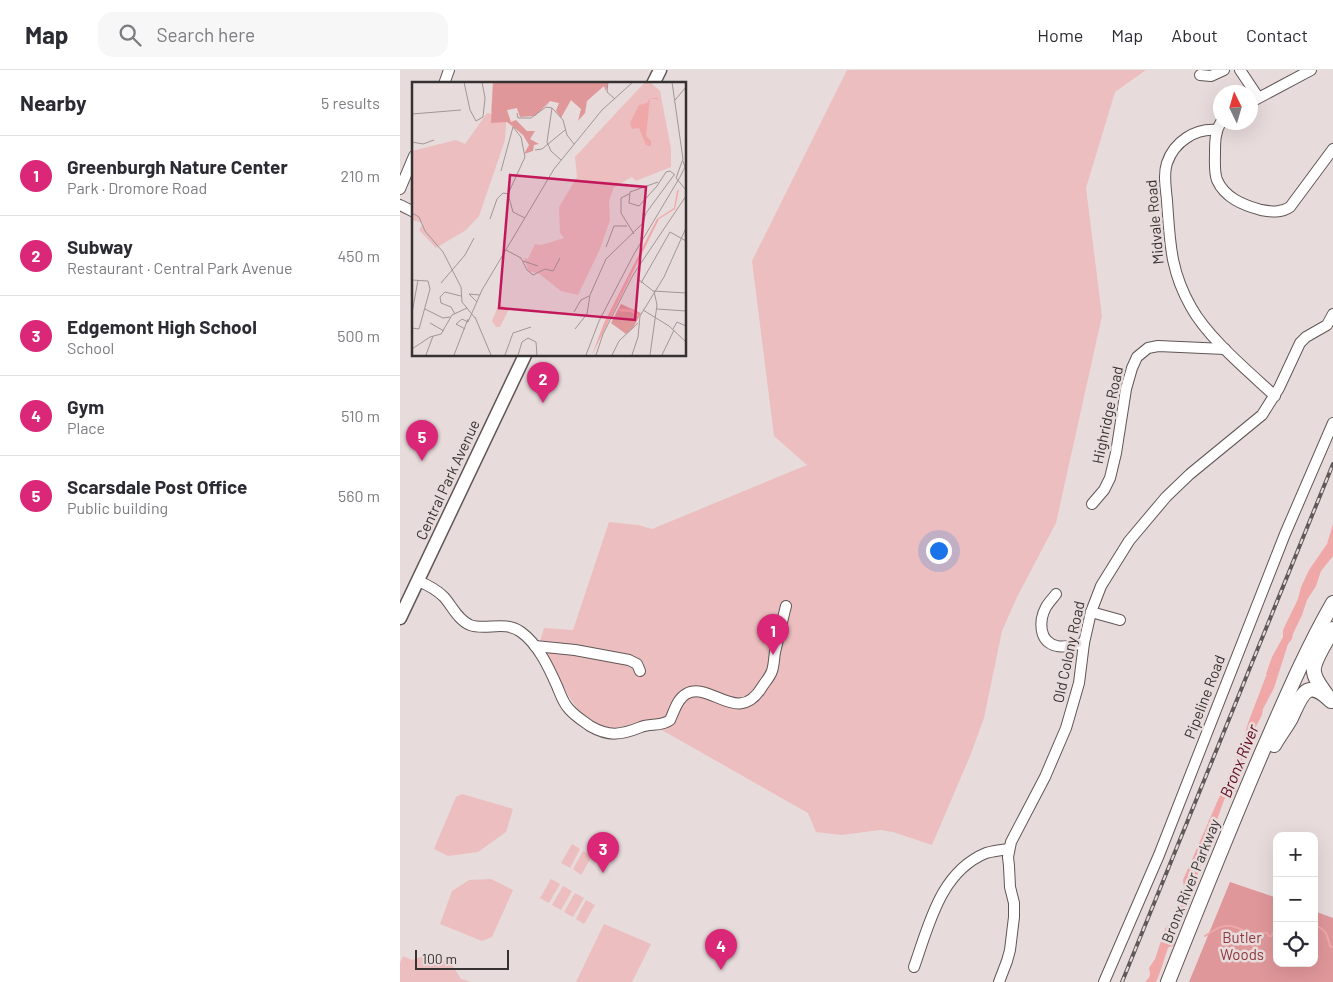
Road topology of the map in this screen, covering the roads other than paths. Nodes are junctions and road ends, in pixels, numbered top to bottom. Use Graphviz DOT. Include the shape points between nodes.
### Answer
graph roads {
  1 [pos="449,70"];
  2 [pos="660,70"];
  3 [pos="1224,70"];
  4 [pos="1240,70"];
  5 [pos="1312,70"];
  6 [pos="1200,75"];
  7 [pos="445,82"];
  8 [pos="654,82"];
  9 [pos="1247,85"];
  10 [pos="1258,98"];
  11 [pos="1213,128"];
  12 [pos="1218,130"];
  13 [pos="1333,149"];
  14 [pos="412,161"];
  15 [pos="400,189"];
  16 [pos="400,205"];
  17 [pos="412,211"];
  18 [pos="1333,314"];
  19 [pos="1225,349"];
  20 [pos="522,356"];
  21 [pos="1275,396"];
  22 [pos="1333,423"];
  23 [pos="1092,504"];
  24 [pos="418,581"];
  25 [pos="1056,594"];
  26 [pos="1333,603"];
  27 [pos="786,606"];
  28 [pos="1091,612"];
  29 [pos="400,618"];
  30 [pos="1333,618"];
  31 [pos="1120,620"];
  32 [pos="1333,629"];
  33 [pos="1084,643"];
  34 [pos="536,646"];
  35 [pos="640,671"];
  36 [pos="1332,702"];
  37 [pos="1274,745"];
  38 [pos="1009,849"];
  39 [pos="914,967"];
  40 [pos="1000,982"];
  41 [pos="1104,982"];
  42 [pos="1168,982"];
  43 [pos="1176,982"];
  1 -- 7 [label="street"];
  2 -- 8 [label="main road"];
  3 -- 6 [label="street" via="1211,76"];
  4 -- 9 [label="street"];
  5 -- 10 [label="street"];
  11 -- 19 [label="street, Midvale Road" via="1177,144 1167,161 1165,176 1175,272 1191,308"];
  12 -- 13 [label="street" via="1215,140 1217,180 1236,201 1271,212 1290,207"];
  14 -- 15 [label="street"];
  16 -- 17 [label="street"];
  18 -- 21 [label="street, Old Colony Road" via="1327,325 1300,343"];
  19 -- 21 [label="street, Midvale Road"];
  19 -- 23 [label="street, Highridge Road" via="1158,346 1140,354 1130,376 1110,478"];
  20 -- 24 [label="main road, Central Park Avenue"];
  21 -- 28 [label="street, Old Colony Road" via="1262,414 1177,485 1154,509 1118,558 1101,586"];
  22 -- 41 [label="street, Pipeline Road" via="1285,534 1159,855"];
  24 -- 29 [label="main road, Central Park Avenue"];
  24 -- 34 [label="street" via="432,587 462,620 471,625 505,625 521,632"];
  25 -- 33 [label="street" via="1045,608 1041,628 1043,636 1056,646"];
  26 -- 42 [label="highway, Bronx River Parkway" via="1266,743"];
  27 -- 34 [label="street" via="772,671 751,700 737,704 701,692 690,692 680,698 670,720 617,735 597,730 568,709"];
  28 -- 31 [label="street"];
  28 -- 33 [label="street, Old Colony Road"];
  30 -- 37 [label="highway, Bronx River Parkway"];
  32 -- 36 [label="highway" via="1314,670"];
  33 -- 38 [label="street, Old Colony Road" via="1079,683 1066,728"];
  34 -- 35 [label="street" via="629,660 637,664"];
  36 -- 37 [label="highway" via="1318,691 1306,692"];
  37 -- 43 [label="highway, Bronx River Parkway"];
  38 -- 39 [label="street" via="985,854 953,877 937,906"];
  38 -- 40 [label="street, Old Colony Road" via="1014,917 1009,955"];
}
